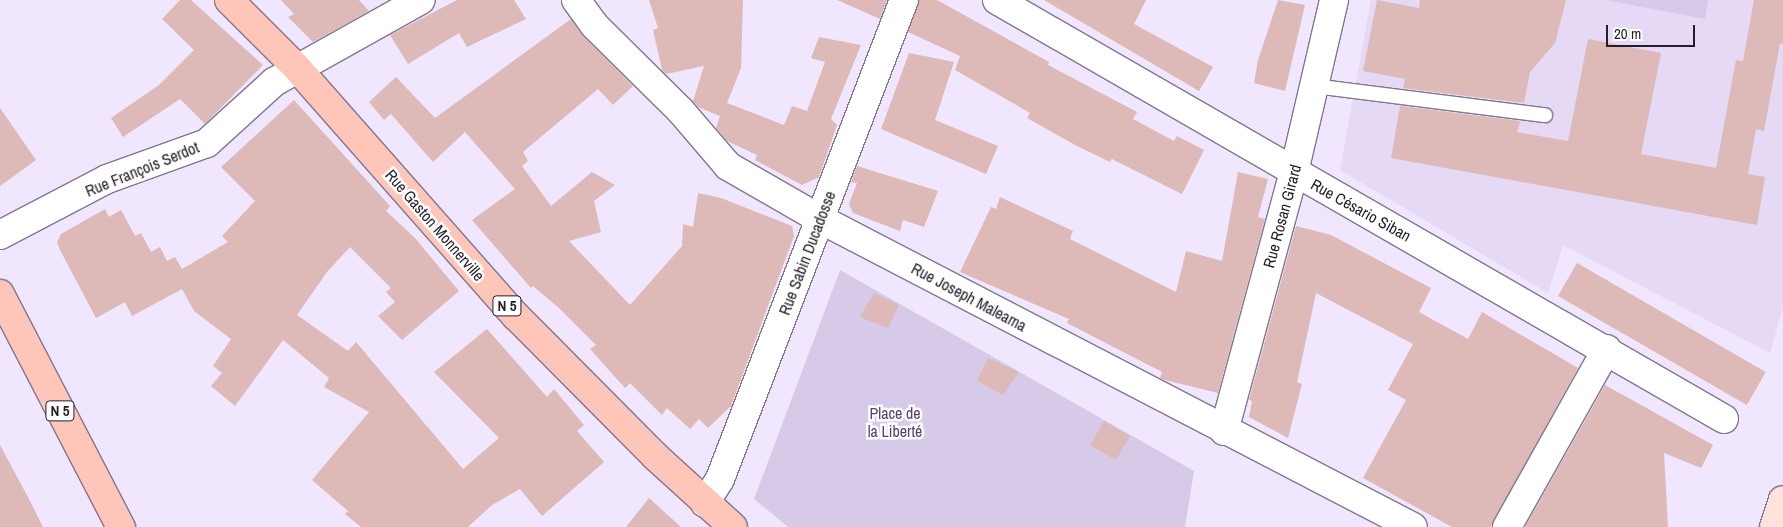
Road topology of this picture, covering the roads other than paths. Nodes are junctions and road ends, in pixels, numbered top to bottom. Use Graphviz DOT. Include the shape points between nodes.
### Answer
graph roads {
  1 [pos="229,0"];
  2 [pos="421,0"];
  3 [pos="576,0"];
  4 [pos="904,0"];
  5 [pos="997,0"];
  6 [pos="1334,0"];
  7 [pos="297,68"];
  8 [pos="1314,86"];
  9 [pos="1545,115"];
  10 [pos="1294,172"];
  11 [pos="820,219"];
  12 [pos="0,235"];
  13 [pos="0,294"];
  14 [pos="1607,350"];
  15 [pos="1724,419"];
  16 [pos="1224,431"];
  17 [pos="1783,500"];
  18 [pos="704,503"];
  19 [pos="121,527"];
  20 [pos="734,527"];
  21 [pos="1413,527"];
  22 [pos="1508,527"];
  23 [pos="1774,527"];
  1 -- 7 [label="main road, Rue Gaston Monnerville / N 5"];
  2 -- 7 [label="street, Rue François Serdot"];
  3 -- 11 [label="street, Rue Joseph Maleama" via="594,25 680,110 728,166"];
  4 -- 11 [label="street, Rue Sabin Ducadosse"];
  5 -- 10 [label="street, Rue Césario Siban"];
  6 -- 8 [label="street, Rue Rosan Girard"];
  7 -- 12 [label="street, Rue François Serdot" via="274,82 207,143 107,179"];
  7 -- 18 [label="main road, Rue Gaston Monnerville / N 5" via="516,316"];
  8 -- 9 [label="lane"];
  8 -- 10 [label="street, Rue Rosan Girard"];
  10 -- 14 [label="street, Rue Césario Siban"];
  10 -- 16 [label="street, Rue Rosan Girard"];
  11 -- 16 [label="street, Rue Joseph Maleama"];
  11 -- 18 [label="street, Rue Sabin Ducadosse" via="720,478"];
  13 -- 19 [label="main road, N 5"];
  14 -- 15 [label="street, Rue Césario Siban"];
  14 -- 22 [label="street"];
  16 -- 21 [label="street, Rue Joseph Maleama"];
  17 -- 23 [label="street"];
  18 -- 20 [label="main road, Rue Gaston Monnerville / N 5"];
}
